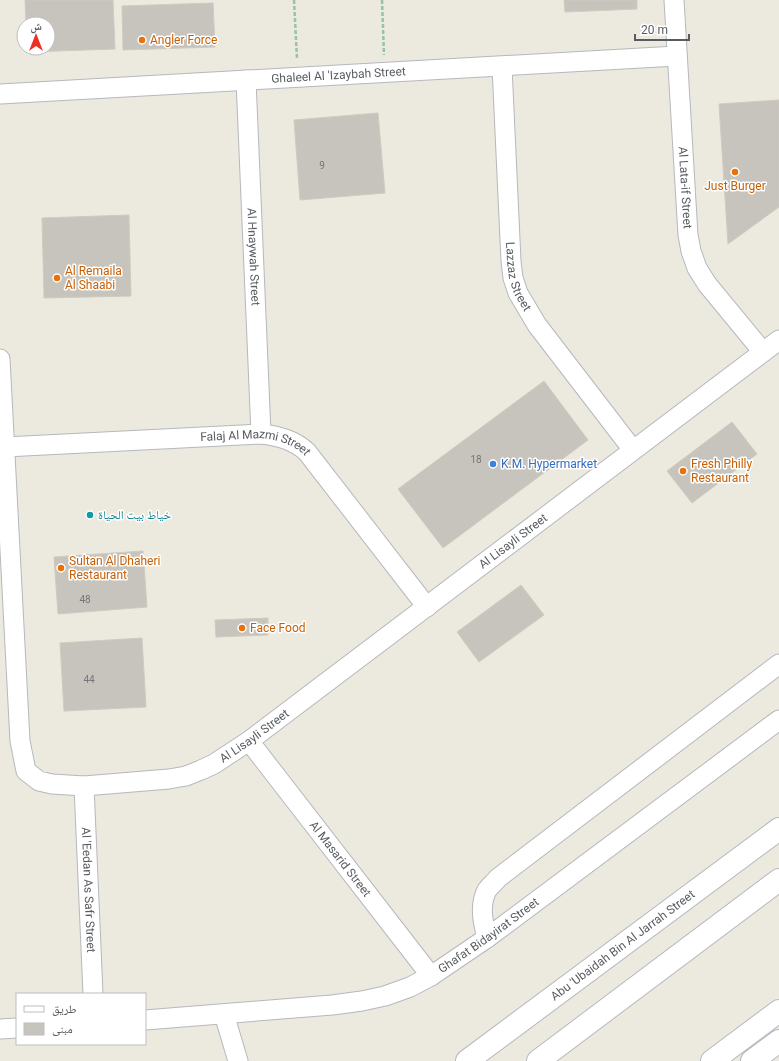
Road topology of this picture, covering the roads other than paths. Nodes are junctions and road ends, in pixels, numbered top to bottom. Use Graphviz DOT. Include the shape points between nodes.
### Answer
graph roads {
  1 [pos="674,0"];
  2 [pos="677,56"];
  3 [pos="502,66"];
  4 [pos="246,80"];
  5 [pos="0,94"];
  6 [pos="779,340"];
  7 [pos="763,352"];
  8 [pos="0,359"];
  9 [pos="1,404"];
  10 [pos="261,434"];
  11 [pos="5,447"];
  12 [pos="634,450"];
  13 [pos="427,607"];
  14 [pos="779,664"];
  15 [pos="779,720"];
  16 [pos="249,741"];
  17 [pos="84,786"];
  18 [pos="779,829"];
  19 [pos="779,880"];
  20 [pos="487,938"];
  21 [pos="431,976"];
  22 [pos="93,993"];
  23 [pos="779,1011"];
  24 [pos="224,1014"];
  25 [pos="146,1020"];
  26 [pos="16,1028"];
  27 [pos="0,1029"];
  28 [pos="779,1040"];
  29 [pos="238,1061"];
  30 [pos="467,1061"];
  31 [pos="538,1061"];
  32 [pos="712,1061"];
  33 [pos="752,1061"];
  1 -- 2 [label="street, Al Lata-if Street"];
  2 -- 3 [label="street, Ghaleel Al 'Izaybah Street"];
  2 -- 7 [label="street, Al Lata-if Street" via="691,251 697,268 707,284"];
  3 -- 4 [label="street, Ghaleel Al 'Izaybah Street"];
  3 -- 12 [label="street, Lazzaz Street" via="511,261 518,293 537,325"];
  4 -- 5 [label="street, Ghaleel Al 'Izaybah Street"];
  4 -- 10 [label="street, Al Hnaywah Street"];
  6 -- 7 [label="street, Al Lisayli Street"];
  7 -- 12 [label="street, Al Lisayli Street"];
  8 -- 9 [label="street, Al Lisayli Street"];
  9 -- 11 [label="street, Al Lisayli Street"];
  10 -- 11 [label="street, Falaj Al Mazmi Street"];
  10 -- 13 [label="street, Falaj Al Mazmi Street" via="286,438 307,452"];
  11 -- 17 [label="street, Al Lisayli Street" via="22,757 26,771 39,781"];
  12 -- 13 [label="street, Al Lisayli Street"];
  13 -- 16 [label="street, Al Lisayli Street"];
  14 -- 20 [label="street" via="498,878 487,891 483,904"];
  15 -- 20 [label="street, Ghafat Bidayirat Street"];
  16 -- 17 [label="street, Al Lisayli Street" via="214,764 186,776"];
  16 -- 21 [label="street, Al Masarid Street"];
  17 -- 22 [label="street, Al 'Eedan As Safr Street"];
  18 -- 30 [label="main road, Abu 'Ubaidah Bin Al Jarrah Street"];
  19 -- 31 [label="main road"];
  20 -- 21 [label="street, Ghafat Bidayirat Street"];
  21 -- 24 [label="street, Ghafat Bidayirat Street" via="391,994 362,1001"];
  23 -- 32 [label="main road"];
  24 -- 25 [label="street, Ghafat Bidayirat Street"];
  24 -- 29 [label="street"];
  26 -- 27 [label="street"];
  28 -- 33 [label="main road"];
}
